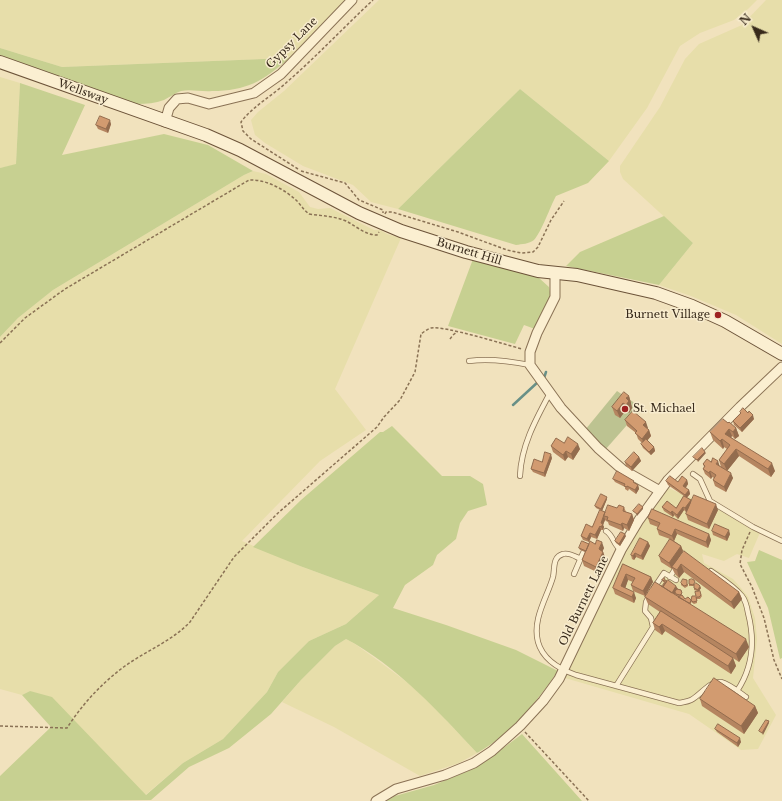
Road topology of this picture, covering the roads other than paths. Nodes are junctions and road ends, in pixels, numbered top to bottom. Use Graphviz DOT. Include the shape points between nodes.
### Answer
graph roads {
  1 [pos="352,0"];
  2 [pos="0,62"];
  3 [pos="165,122"];
  4 [pos="555,273"];
  5 [pos="782,354"];
  6 [pos="469,361"];
  7 [pos="530,365"];
  8 [pos="782,367"];
  9 [pos="550,393"];
  10 [pos="693,474"];
  11 [pos="520,476"];
  12 [pos="660,491"];
  13 [pos="606,531"];
  14 [pos="782,541"];
  15 [pos="621,550"];
  16 [pos="583,553"];
  17 [pos="581,559"];
  18 [pos="680,561"];
  19 [pos="706,567"];
  20 [pos="574,574"];
  21 [pos="670,576"];
  22 [pos="676,580"];
  23 [pos="563,670"];
  24 [pos="616,686"];
  25 [pos="737,690"];
  26 [pos="746,697"];
  27 [pos="376,801"];
  1 -- 3 [label="street, Gypsy Lane" via="281,74 254,93 209,104 188,98 177,99 169,108"];
  2 -- 3 [label="main road, Wellsway"];
  3 -- 4 [label="main road, Burnett Hill" via="206,135 240,150 332,200 444,245 504,263"];
  4 -- 5 [label="main road, Burnett Hill" via="597,278 676,300 725,321"];
  4 -- 7 [label="street" via="555,297 536,334 530,352"];
  6 -- 7 [label="lane" via="488,359"];
  7 -- 9 [label="street"];
  8 -- 12 [label="street, Old Burnett Lane" via="740,406"];
  9 -- 11 [label="lane" via="534,423 523,453"];
  9 -- 12 [label="street" via="598,448 623,470"];
  10 -- 14 [label="lane" via="700,479 710,501"];
  12 -- 15 [label="street, Old Burnett Lane"];
  13 -- 15 [label="lane"];
  15 -- 23 [label="street, Old Burnett Lane"];
  16 -- 17 [label="lane"];
  17 -- 20 [label="lane"];
  17 -- 23 [label="lane" via="568,554 557,558 554,576 540,610 537,627 538,642 546,658"];
  18 -- 21 [label="lane"];
  19 -- 25 [label="lane" via="737,590 744,597 746,604 752,646 748,671"];
  21 -- 22 [label="lane"];
  21 -- 24 [label="lane" via="664,573 646,602 645,611 653,627"];
  23 -- 24 [label="lane"];
  23 -- 27 [label="street, Old Burnett Lane" via="543,701 492,751 445,775 396,789"];
  24 -- 25 [label="lane" via="679,703 693,700 716,682 722,682"];
  25 -- 26 [label="lane"];
}
